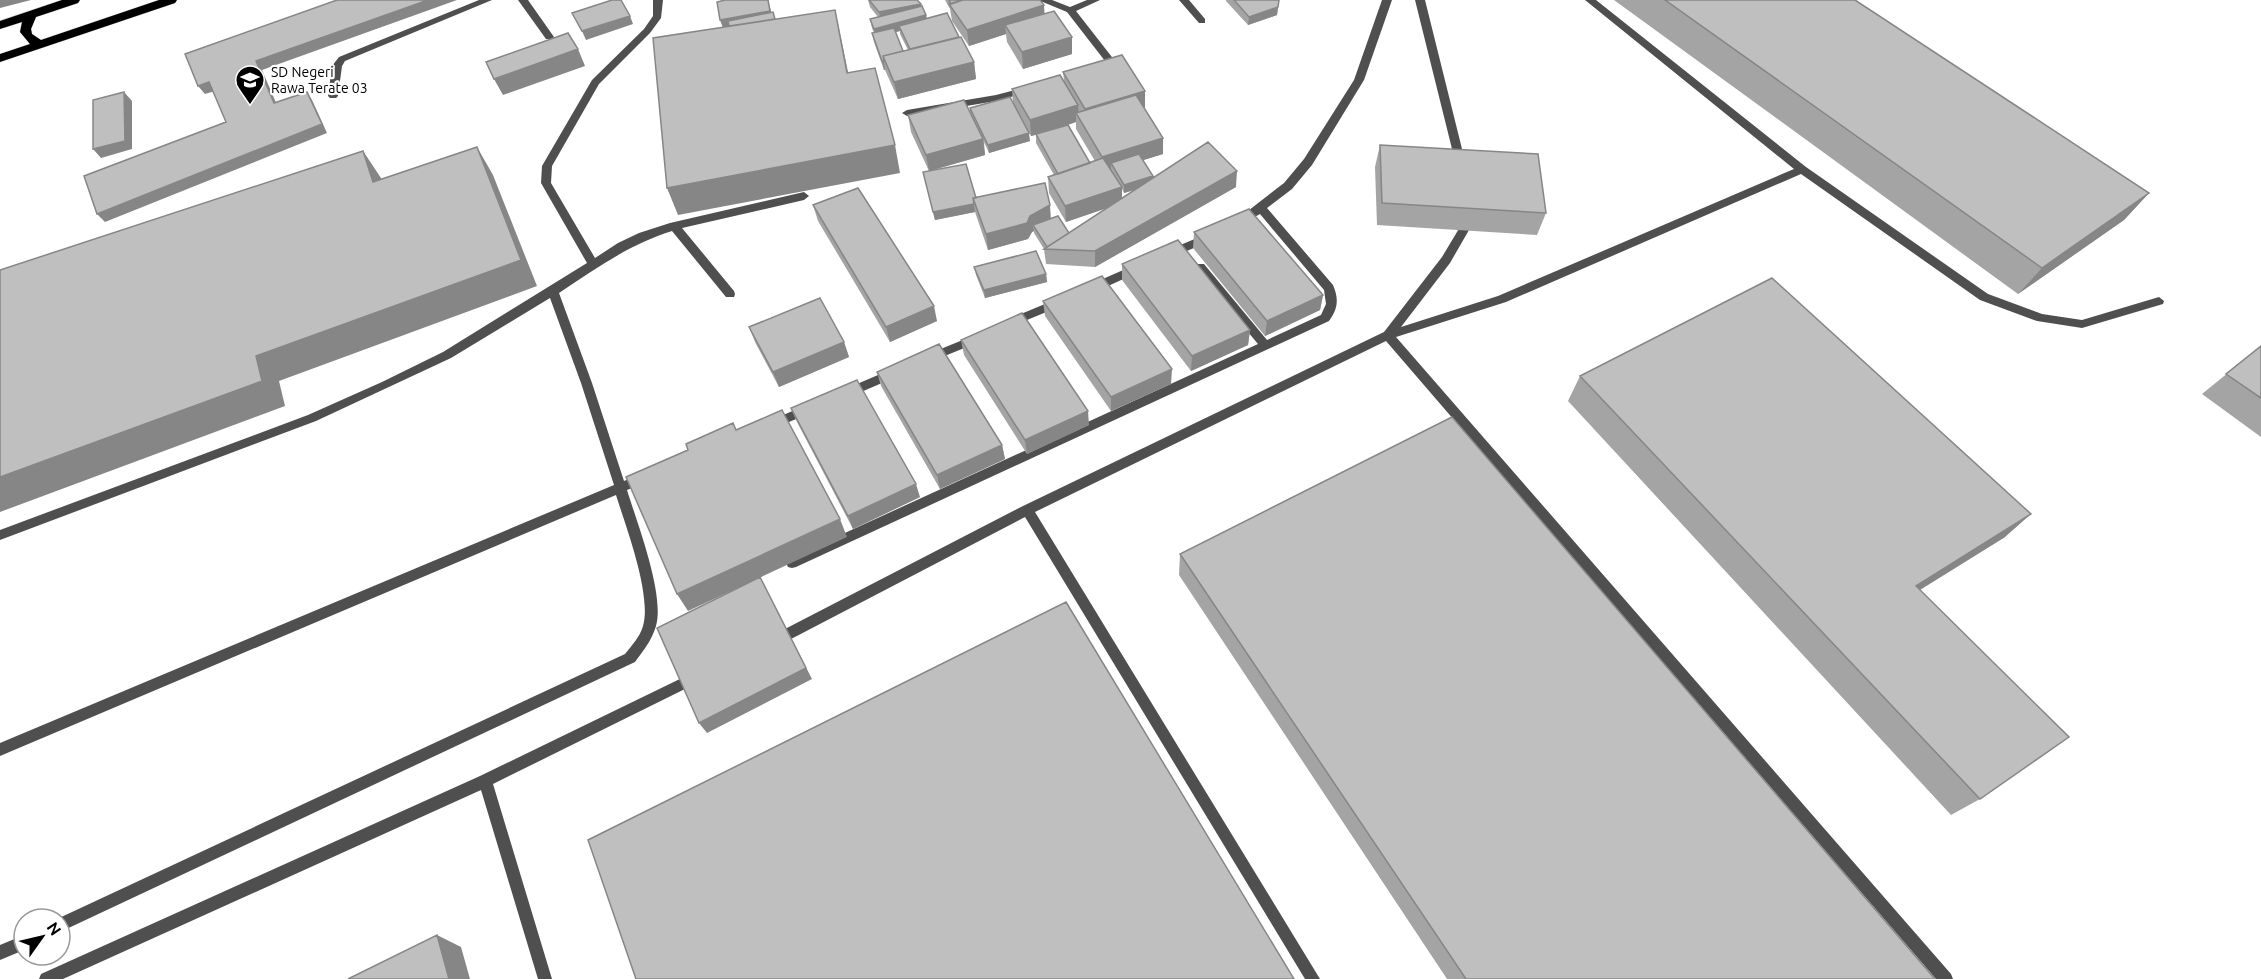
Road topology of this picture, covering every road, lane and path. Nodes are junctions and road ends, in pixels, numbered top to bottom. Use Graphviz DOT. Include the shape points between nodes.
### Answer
graph roads {
  1 [pos="74,0"];
  2 [pos="171,0"];
  3 [pos="487,0"];
  4 [pos="523,0"];
  5 [pos="658,0"];
  6 [pos="1042,0"];
  7 [pos="1095,0"];
  8 [pos="1184,0"];
  9 [pos="1387,0"];
  10 [pos="1420,0"];
  11 [pos="1590,0"];
  12 [pos="1070,10"];
  13 [pos="32,14"];
  14 [pos="1202,21"];
  15 [pos="0,25"];
  16 [pos="549,37"];
  17 [pos="40,45"];
  18 [pos="0,58"];
  19 [pos="1095,74"];
  20 [pos="1037,86"];
  21 [pos="333,96"];
  22 [pos="907,113"];
  23 [pos="1802,170"];
  24 [pos="1462,172"];
  25 [pos="804,196"];
  26 [pos="1261,208"];
  27 [pos="674,226"];
  28 [pos="1464,230"];
  29 [pos="1184,248"];
  30 [pos="593,264"];
  31 [pos="1086,290"];
  32 [pos="553,291"];
  33 [pos="730,294"];
  34 [pos="1065,300"];
  35 [pos="2159,300"];
  36 [pos="1388,335"];
  37 [pos="1266,346"];
  38 [pos="838,397"];
  39 [pos="816,406"];
  40 [pos="762,429"];
  41 [pos="654,474"];
  42 [pos="621,488"];
  43 [pos="1028,510"];
  44 [pos="0,535"];
  45 [pos="792,563"];
  46 [pos="788,634"];
  47 [pos="686,682"];
  48 [pos="0,750"];
  49 [pos="485,781"];
  50 [pos="72,919"];
  51 [pos="46,979"];
  52 [pos="545,979"];
  53 [pos="1313,979"];
  54 [pos="1946,979"];
  1 -- 13 [label="main road"];
  2 -- 17 [label="main road"];
  3 -- 21 [label="street" via="342,59 337,66"];
  4 -- 16 [label="street"];
  5 -- 30 [label="street" via="657,16 647,32 595,82 547,166 546,183"];
  6 -- 12 [label="street"];
  7 -- 12 [label="street"];
  8 -- 14 [label="street"];
  9 -- 26 [label="street" via="1359,80 1346,104 1308,162 1288,186"];
  10 -- 24 [label="street"];
  11 -- 23 [label="street"];
  12 -- 19 [label="street" via="1110,61 1108,68"];
  13 -- 15 [label="main road"];
  13 -- 17 [label="main road" via="24,33"];
  17 -- 18 [label="main road"];
  20 -- 22 [label="street" via="996,98"];
  23 -- 35 [label="street" via="1984,297 2042,318 2082,324"];
  23 -- 36 [label="street" via="1502,299"];
  25 -- 27 [label="street"];
  26 -- 29 [label="street"];
  26 -- 37 [label="street" via="1332,295 1331,310 1325,318"];
  27 -- 30 [label="street" via="632,241"];
  27 -- 33 [label="street"];
  28 -- 36 [label="street" via="1446,260"];
  29 -- 31 [label="street"];
  29 -- 37 [label="street"];
  30 -- 32 [label="street"];
  32 -- 42 [label="street"];
  32 -- 44 [label="street" via="447,355 355,399"];
  34 -- 38 [label="street"];
  36 -- 43 [label="street"];
  36 -- 54 [label="street"];
  37 -- 45 [label="street"];
  39 -- 40 [label="street"];
  41 -- 42 [label="street"];
  42 -- 48 [label="street"];
  42 -- 50 [label="street" via="646,576 652,618 645,639 630,658"];
  43 -- 46 [label="street"];
  43 -- 53 [label="street"];
  47 -- 49 [label="street"];
  49 -- 51 [label="street"];
  49 -- 52 [label="street"];
}
